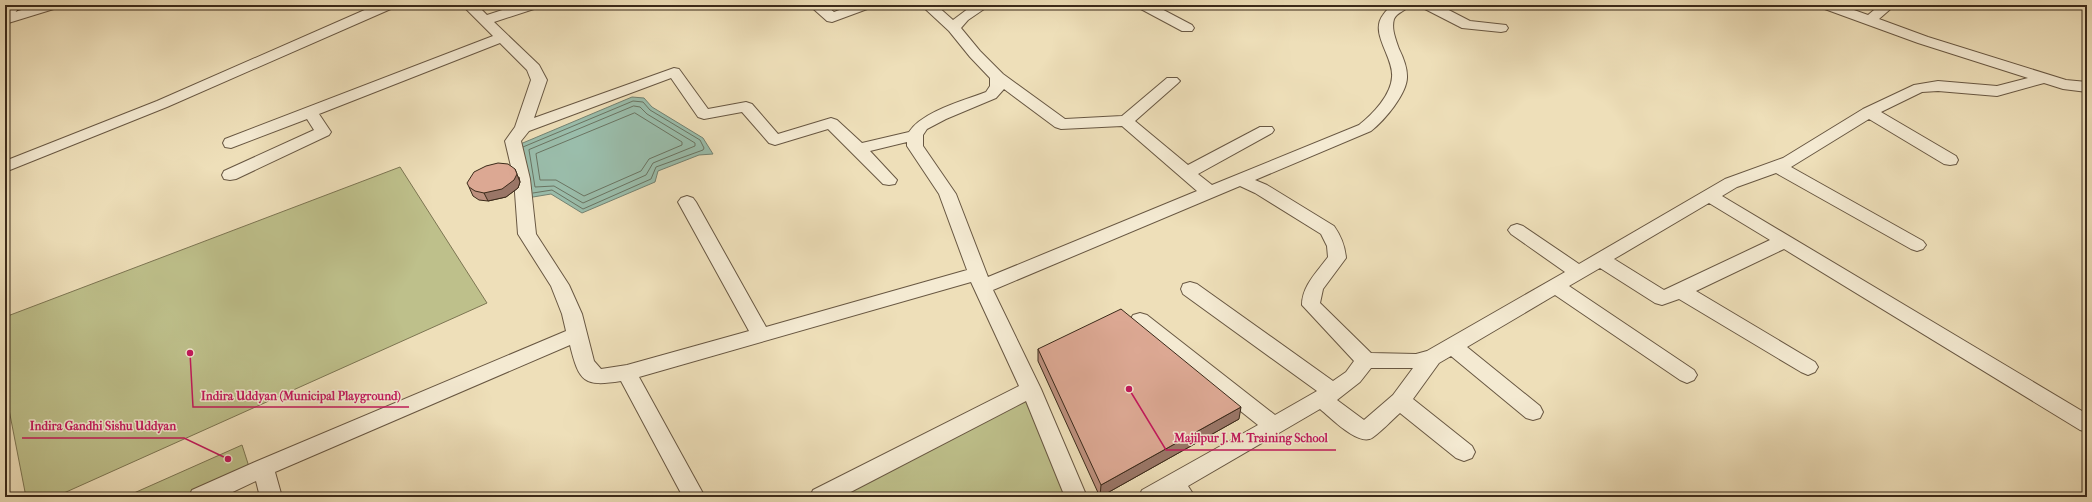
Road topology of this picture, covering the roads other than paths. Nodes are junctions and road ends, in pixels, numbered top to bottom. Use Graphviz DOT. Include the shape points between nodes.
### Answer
graph roads {
  1 [pos="13,5"];
  2 [pos="52,5"];
  3 [pos="388,5"];
  4 [pos="469,5"];
  5 [pos="532,5"];
  6 [pos="816,5"];
  7 [pos="865,5"];
  8 [pos="928,5"];
  9 [pos="983,5"];
  10 [pos="1144,5"];
  11 [pos="1403,5"];
  12 [pos="1428,5"];
  13 [pos="1827,5"];
  14 [pos="1888,5"];
  15 [pos="5,14"];
  16 [pos="5,20"];
  17 [pos="485,20"];
  18 [pos="1869,21"];
  19 [pos="954,28"];
  20 [pos="1187,28"];
  21 [pos="1501,28"];
  22 [pos="503,37"];
  23 [pos="998,77"];
  24 [pos="2044,78"];
  25 [pos="1172,81"];
  26 [pos="2087,87"];
  27 [pos="310,112"];
  28 [pos="1869,112"];
  29 [pos="1126,121"];
  30 [pos="523,128"];
  31 [pos="1266,130"];
  32 [pos="915,135"];
  33 [pos="231,143"];
  34 [pos="859,149"];
  35 [pos="1950,160"];
  36 [pos="5,167"];
  37 [pos="1778,167"];
  38 [pos="1188,173"];
  39 [pos="230,175"];
  40 [pos="889,180"];
  41 [pos="1240,180"];
  42 [pos="1210,192"];
  43 [pos="1710,196"];
  44 [pos="687,202"];
  45 [pos="1518,230"];
  46 [pos="1784,241"];
  47 [pos="1917,245"];
  48 [pos="1600,259"];
  49 [pos="1578,272"];
  50 [pos="979,280"];
  51 [pos="1555,286"];
  52 [pos="1190,289"];
  53 [pos="1682,291"];
  54 [pos="1140,320"];
  55 [pos="577,334"];
  56 [pos="761,335"];
  57 [pos="1452,346"];
  58 [pos="1432,358"];
  59 [pos="1366,360"];
  60 [pos="1808,367"];
  61 [pos="627,373"];
  62 [pos="1687,375"];
  63 [pos="1031,389"];
  64 [pos="1327,396"];
  65 [pos="1400,401"];
  66 [pos="1533,412"];
  67 [pos="2087,424"];
  68 [pos="1274,426"];
  69 [pos="1464,452"];
  70 [pos="263,468"];
  71 [pos="1179,490"];
  72 [pos="200,497"];
  73 [pos="271,497"];
  74 [pos="694,497"];
  75 [pos="821,497"];
  76 [pos="1076,497"];
  77 [pos="1150,497"];
  1 -- 15 [label="main road"];
  2 -- 16 [label="street"];
  3 -- 36 [label="street" via="162,104"];
  4 -- 17 [label="street"];
  5 -- 17 [label="street"];
  6 -- 7 [label="street" via="832,18"];
  8 -- 19 [label="street"];
  9 -- 19 [label="street" via="957,22"];
  10 -- 20 [label="street"];
  11 -- 41 [label="street" via="1391,13 1386,21 1387,34 1400,75 1398,86 1374,122"];
  12 -- 21 [label="street" via="1467,25"];
  13 -- 18 [label="street"];
  14 -- 18 [label="street"];
  17 -- 22 [label="street"];
  18 -- 24 [label="street"];
  19 -- 23 [label="street"];
  22 -- 27 [label="street"];
  22 -- 30 [label="street" via="534,68 539,80"];
  23 -- 29 [label="street" via="1061,124"];
  23 -- 32 [label="street" via="998,86 991,95 940,116 921,126"];
  24 -- 26 [label="street" via="2080,88"];
  24 -- 28 [label="street" via="1997,91 1928,86"];
  25 -- 29 [label="street"];
  27 -- 33 [label="street"];
  27 -- 39 [label="street" via="323,132"];
  28 -- 35 [label="street"];
  28 -- 37 [label="street"];
  29 -- 38 [label="street"];
  30 -- 34 [label="street" via="674,72 704,114 746,107 775,140 831,123"];
  30 -- 55 [label="street" via="513,141 522,179 527,234 560,285"];
  31 -- 38 [label="street"];
  32 -- 34 [label="street"];
  32 -- 50 [label="street" via="915,146 947,194"];
  34 -- 40 [label="street"];
  37 -- 43 [label="street" via="1739,178"];
  37 -- 47 [label="street"];
  38 -- 42 [label="street"];
  41 -- 42 [label="street"];
  41 -- 59 [label="street" via="1261,188 1328,230 1336,246 1337,258 1315,287 1311,305"];
  42 -- 50 [label="street"];
  43 -- 46 [label="street"];
  43 -- 48 [label="street"];
  44 -- 56 [label="street"];
  45 -- 49 [label="street"];
  46 -- 53 [label="street"];
  46 -- 67 [label="street"];
  48 -- 49 [label="street"];
  48 -- 53 [label="street" via="1662,298"];
  49 -- 51 [label="street"];
  50 -- 56 [label="street"];
  50 -- 63 [label="street"];
  51 -- 57 [label="street"];
  51 -- 62 [label="street"];
  52 -- 64 [label="street"];
  53 -- 60 [label="street"];
  54 -- 68 [label="street"];
  55 -- 61 [label="street" via="584,363 590,372 598,377"];
  55 -- 70 [label="street"];
  56 -- 61 [label="street"];
  57 -- 58 [label="street"];
  57 -- 66 [label="street"];
  58 -- 59 [label="street" via="1408,361"];
  58 -- 65 [label="street"];
  59 -- 64 [label="street" via="1353,377"];
  61 -- 74 [label="street"];
  63 -- 75 [label="street"];
  63 -- 76 [label="street"];
  64 -- 65 [label="street" via="1364,432"];
  64 -- 68 [label="street"];
  65 -- 69 [label="street"];
  68 -- 71 [label="street"];
  70 -- 72 [label="street"];
  70 -- 73 [label="street"];
  71 -- 77 [label="street"];
}
